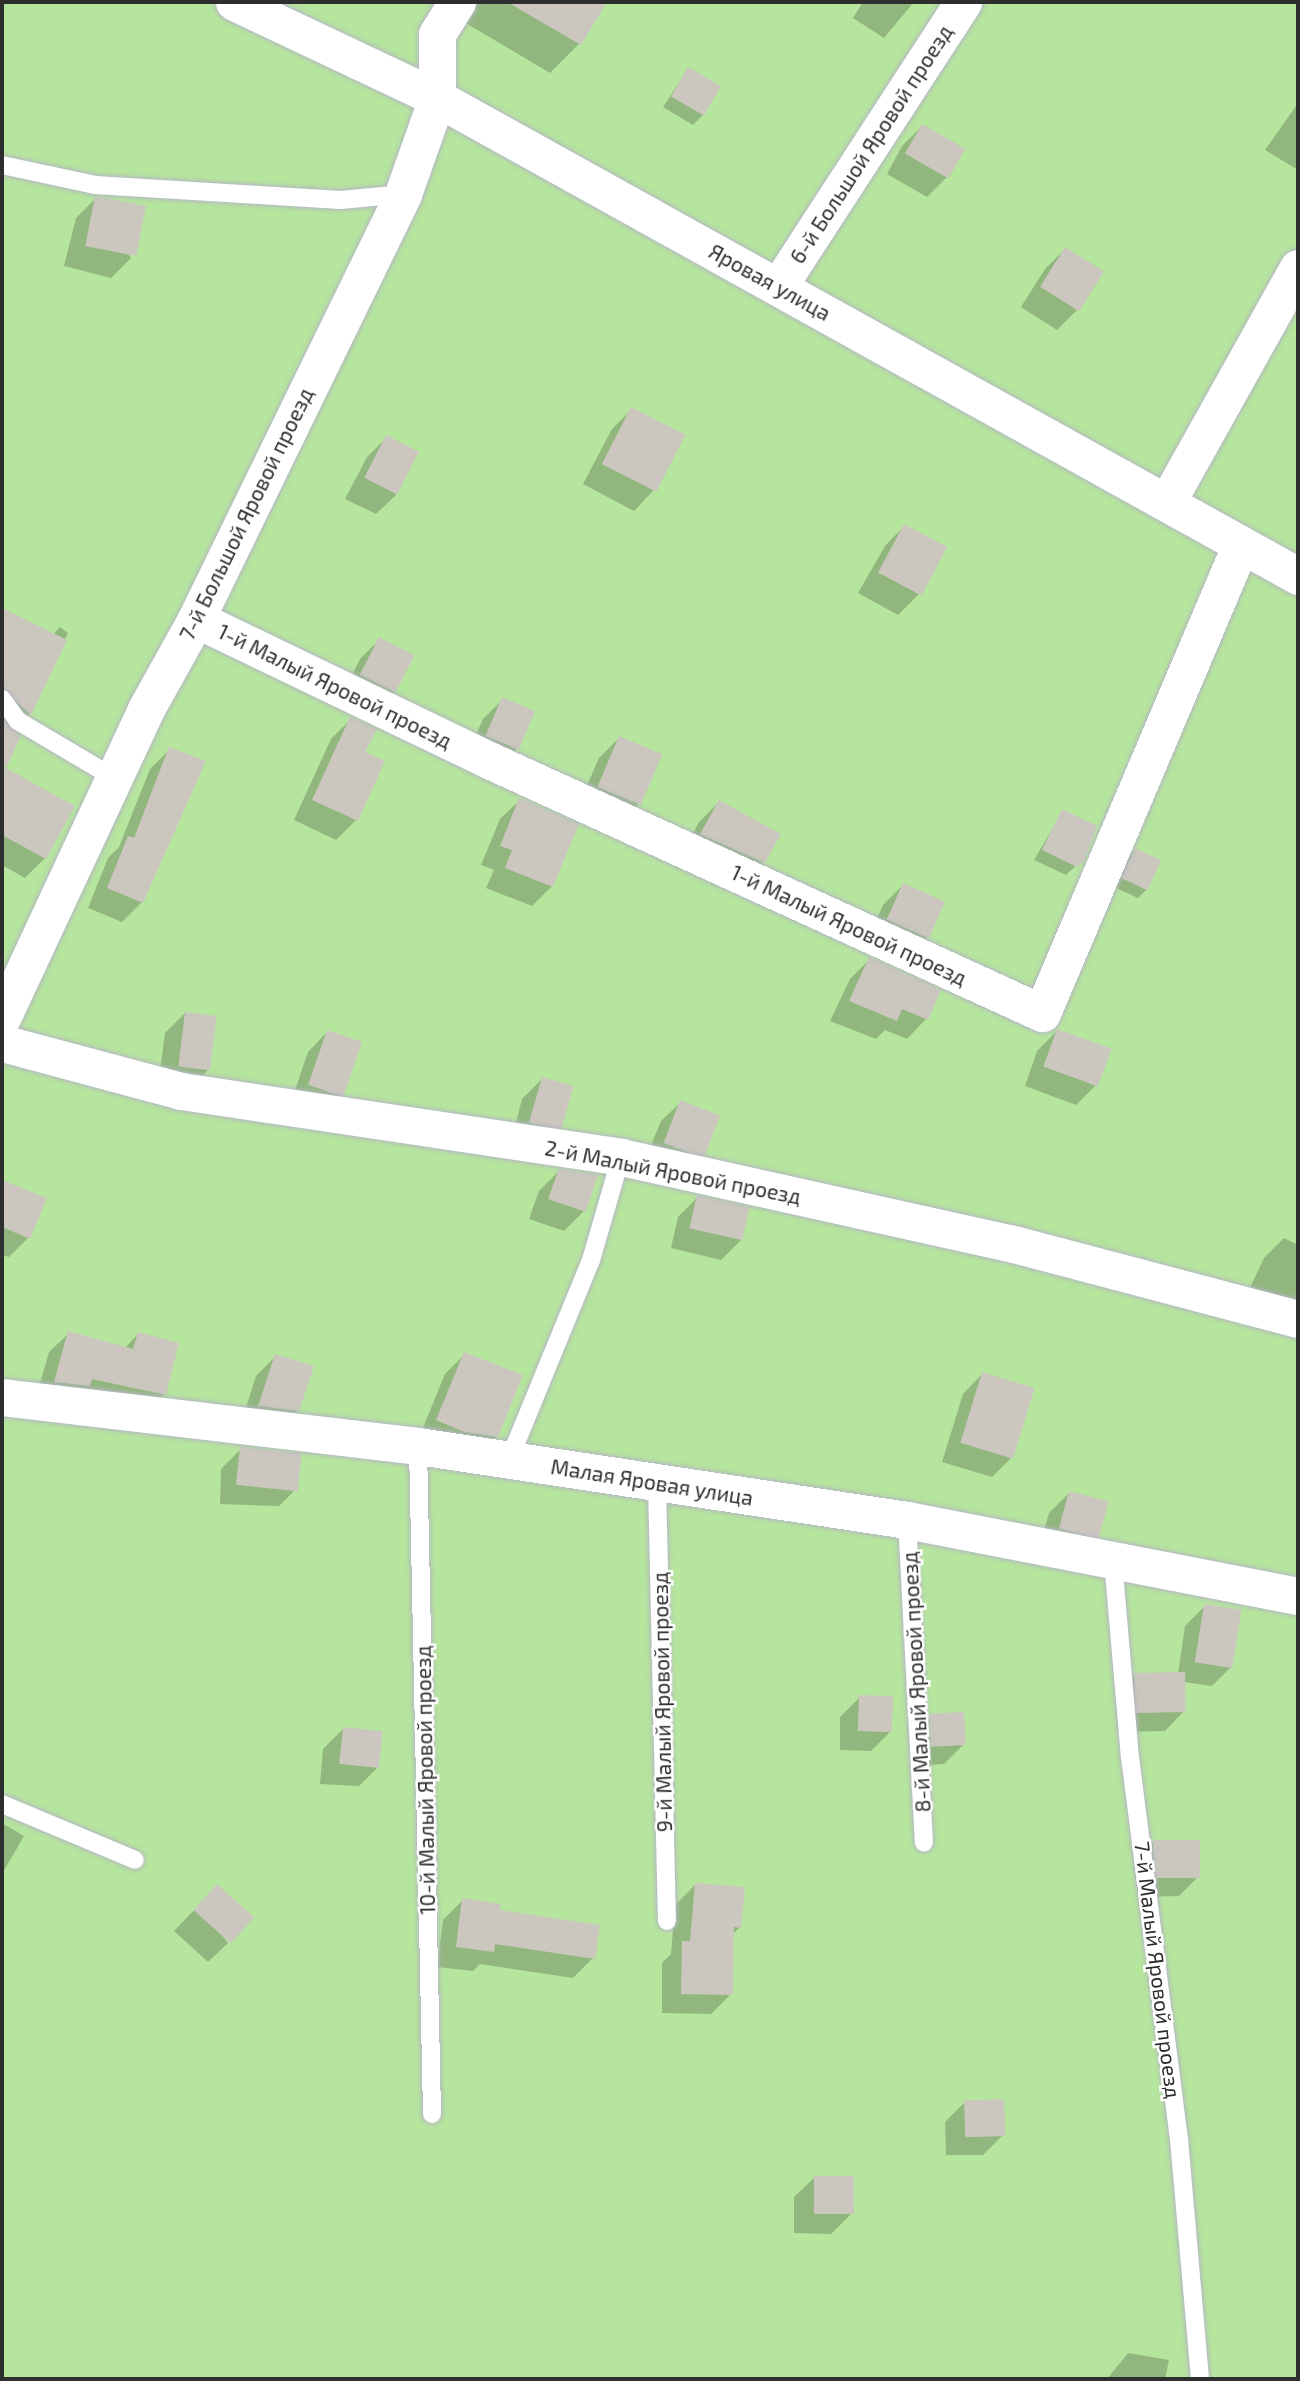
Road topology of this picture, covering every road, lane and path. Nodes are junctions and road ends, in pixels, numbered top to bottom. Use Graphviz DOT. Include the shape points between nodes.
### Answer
graph roads {
  1 [pos="234,2"];
  2 [pos="457,2"];
  3 [pos="963,2"];
  4 [pos="437,97"];
  5 [pos="2,164"];
  6 [pos="403,194"];
  7 [pos="1298,268"];
  8 [pos="778,287"];
  9 [pos="1167,502"];
  10 [pos="1241,544"];
  11 [pos="1298,576"];
  12 [pos="196,619"];
  13 [pos="2,699"];
  14 [pos="116,779"];
  15 [pos="10,982"];
  16 [pos="2,1018"];
  17 [pos="2,1043"];
  18 [pos="621,1157"];
  19 [pos="1298,1319"];
  20 [pos="2,1397"];
  21 [pos="418,1446"];
  22 [pos="509,1460"];
  23 [pos="657,1483"];
  24 [pos="907,1520"];
  25 [pos="1114,1560"];
  26 [pos="1298,1596"];
  27 [pos="2,1804"];
  28 [pos="924,1843"];
  29 [pos="135,1860"];
  30 [pos="667,1921"];
  31 [pos="432,2114"];
  32 [pos="1200,2379"];
  1 -- 4 [label="street, Яровая улица"];
  2 -- 4 [label="street, 7-й Большой Яровой проезд" via="437,34"];
  3 -- 8 [label="street, 6-й Большой Яровой проезд"];
  4 -- 6 [label="street, 7-й Большой Яровой проезд"];
  4 -- 8 [label="street, Яровая улица"];
  5 -- 6 [label="lane" via="95,185 341,200"];
  6 -- 12 [label="street, 7-й Большой Яровой проезд"];
  7 -- 9 [label="street"];
  8 -- 9 [label="street, Яровая улица"];
  9 -- 10 [label="street, Яровая улица"];
  10 -- 11 [label="street, Яровая улица"];
  10 -- 12 [label="street, 1-й Малый Яровой проезд" via="1042,1013 491,761"];
  12 -- 14 [label="street, 7-й Большой Яровой проезд" via="146,709"];
  13 -- 14 [label="lane" via="18,721"];
  14 -- 15 [label="street, 7-й Большой Яровой проезд"];
  15 -- 16 [label="street, 7-й Большой Яровой проезд"];
  17 -- 18 [label="street, 2-й Малый Яровой проезд" via="181,1091"];
  18 -- 19 [label="street, 2-й Малый Яровой проезд" via="1014,1244"];
  18 -- 22 [label="lane" via="591,1260"];
  20 -- 21 [label="street, Малая Яровая улица"];
  21 -- 22 [label="street, Малая Яровая улица"];
  21 -- 31 [label="lane, 10-й Малый Яровой проезд"];
  22 -- 23 [label="street, Малая Яровая улица"];
  23 -- 24 [label="street, Малая Яровая улица"];
  23 -- 30 [label="lane, 9-й Малый Яровой проезд"];
  24 -- 25 [label="street, Малая Яровая улица"];
  24 -- 28 [label="lane, 8-й Малый Яровой проезд"];
  25 -- 26 [label="street, Малая Яровая улица"];
  25 -- 32 [label="lane, 7-й Малый Яровой проезд" via="1130,1757 1180,2139"];
  27 -- 29 [label="lane"];
}
